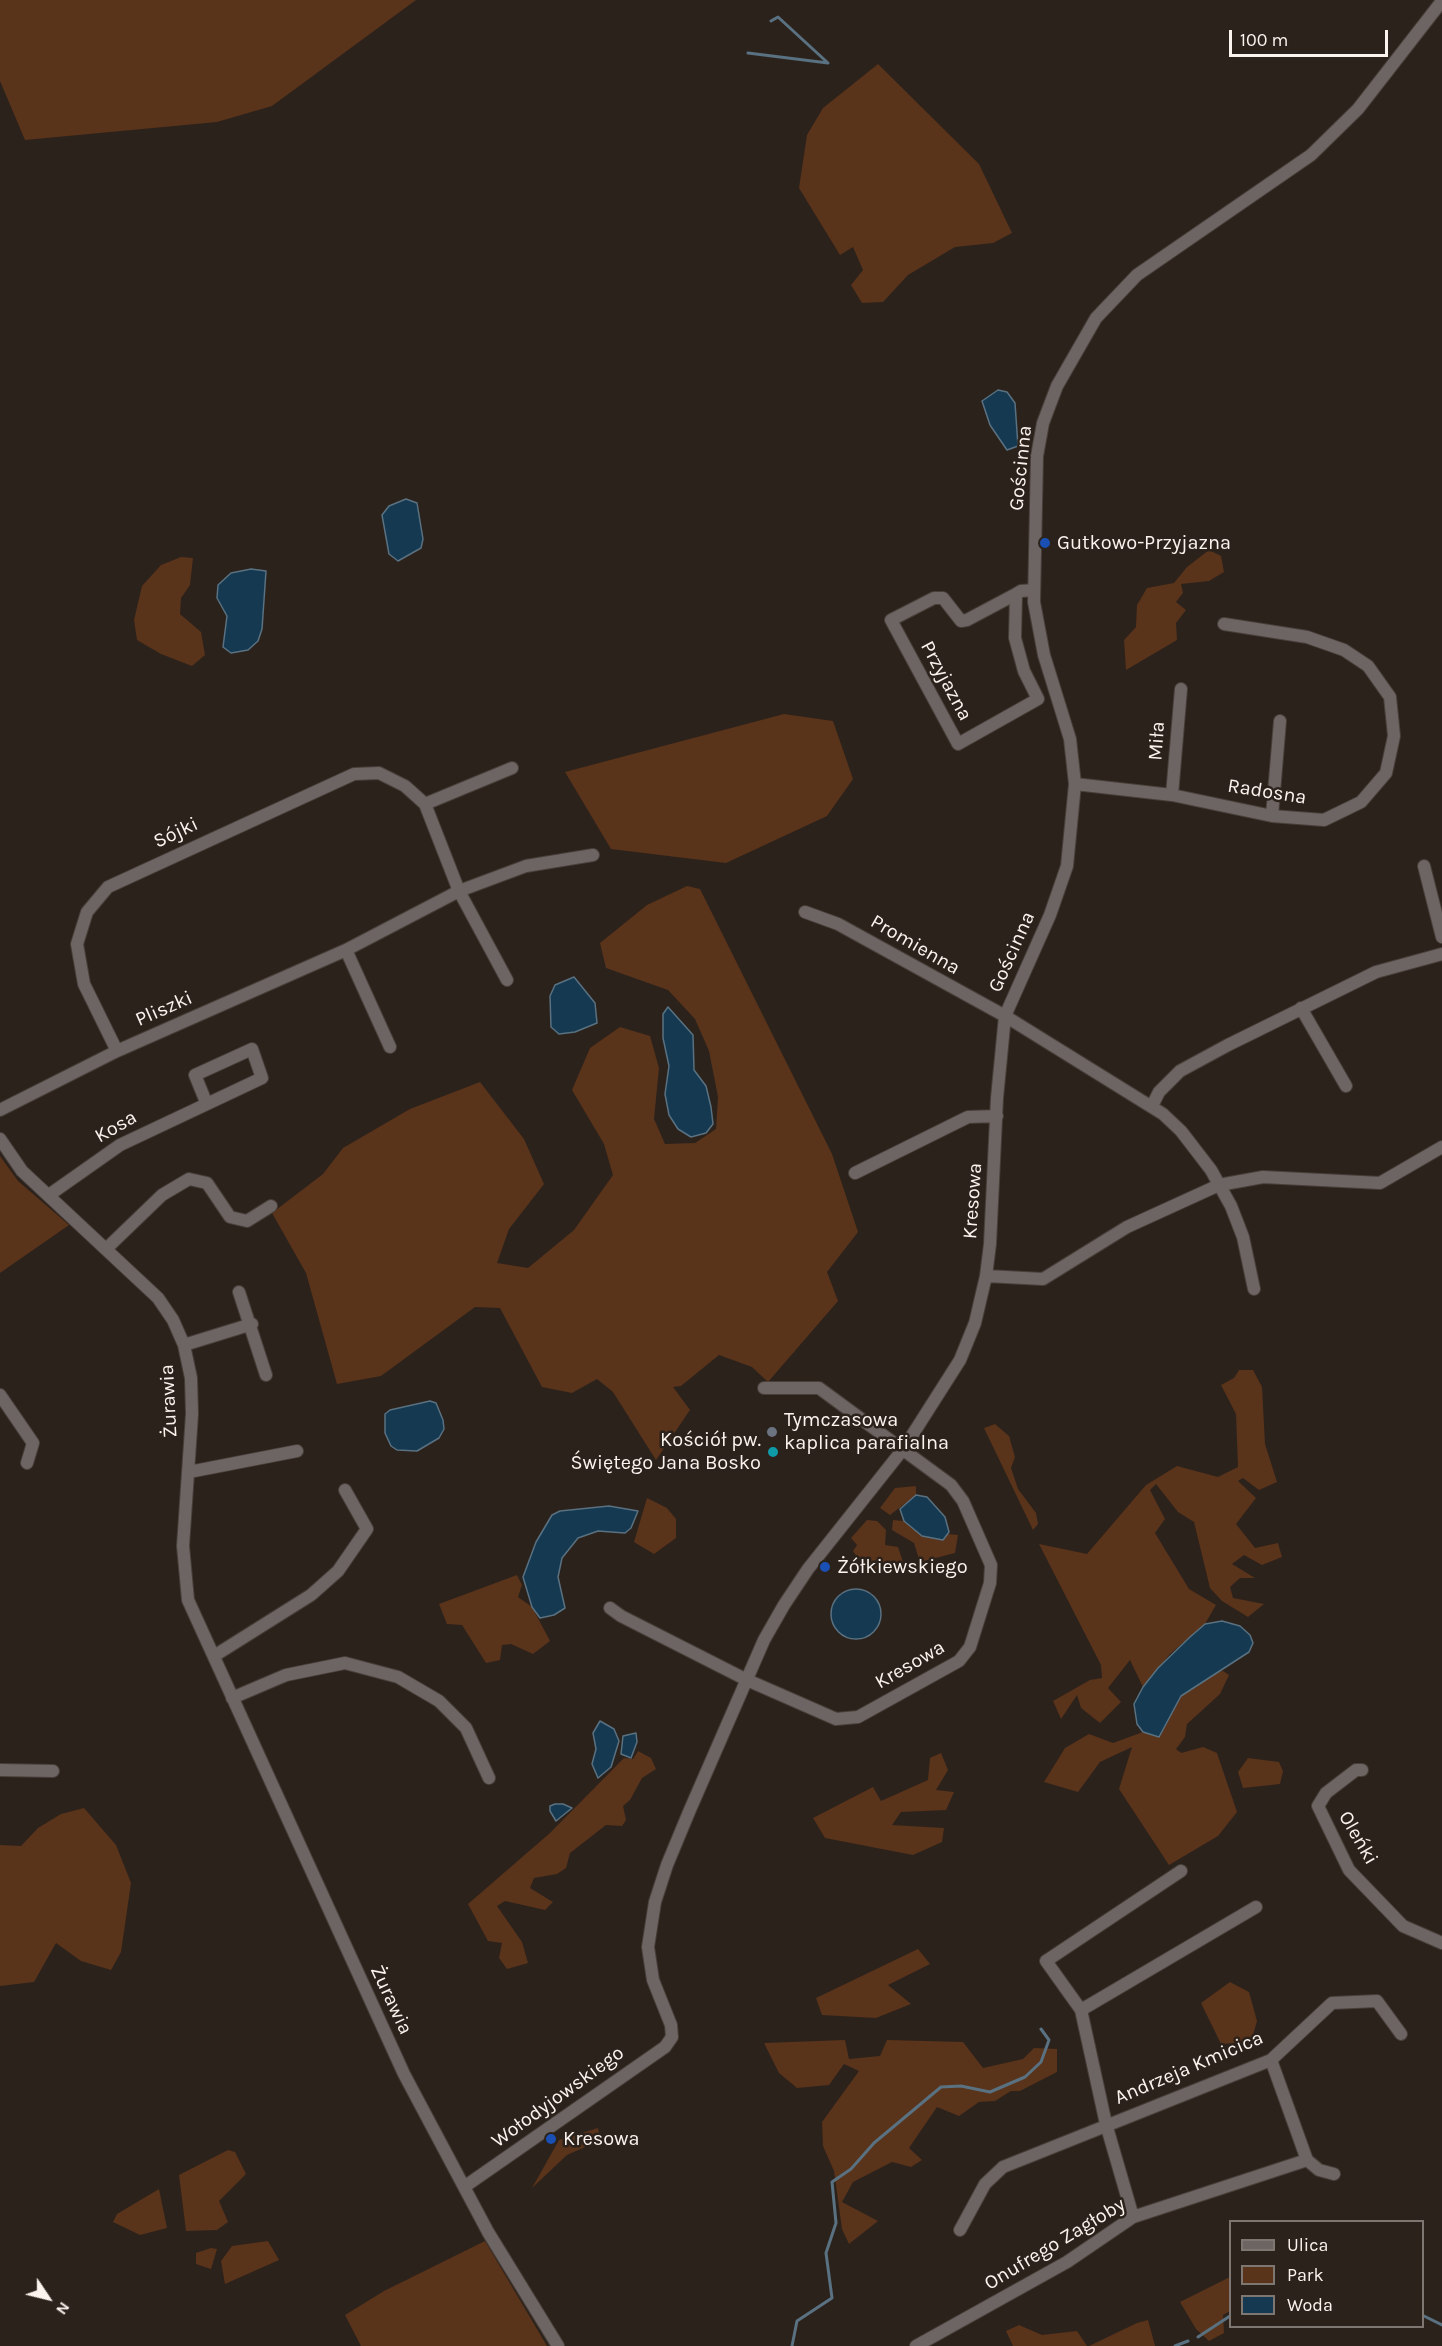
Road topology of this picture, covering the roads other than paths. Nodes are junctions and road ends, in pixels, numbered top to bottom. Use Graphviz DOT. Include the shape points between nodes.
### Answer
graph roads {
  1 [pos="1442,2"];
  2 [pos="1034,590"];
  3 [pos="1016,594"];
  4 [pos="1224,624"];
  5 [pos="1181,689"];
  6 [pos="1280,721"];
  7 [pos="512,768"];
  8 [pos="1076,784"];
  9 [pos="1172,795"];
  10 [pos="425,804"];
  11 [pos="1272,816"];
  12 [pos="593,855"];
  13 [pos="1424,866"];
  14 [pos="459,891"];
  15 [pos="805,912"];
  16 [pos="1442,937"];
  17 [pos="346,950"];
  18 [pos="1442,954"];
  19 [pos="507,980"];
  20 [pos="1300,1008"];
  21 [pos="1005,1016"];
  22 [pos="390,1047"];
  23 [pos="117,1052"];
  24 [pos="1346,1086"];
  25 [pos="206,1102"];
  26 [pos="1152,1106"];
  27 [pos="0,1110"];
  28 [pos="997,1116"];
  29 [pos="0,1139"];
  30 [pos="1442,1147"];
  31 [pos="855,1173"];
  32 [pos="1219,1185"];
  33 [pos="49,1195"];
  34 [pos="271,1206"];
  35 [pos="107,1248"];
  36 [pos="986,1276"];
  37 [pos="1254,1289"];
  38 [pos="239,1292"];
  39 [pos="252,1324"];
  40 [pos="184,1346"];
  41 [pos="266,1375"];
  42 [pos="764,1388"];
  43 [pos="0,1395"];
  44 [pos="904,1448"];
  45 [pos="297,1451"];
  46 [pos="27,1463"];
  47 [pos="189,1472"];
  48 [pos="345,1490"];
  49 [pos="610,1608"];
  50 [pos="214,1656"];
  51 [pos="747,1680"];
  52 [pos="232,1698"];
  53 [pos="0,1770"];
  54 [pos="1362,1770"];
  55 [pos="53,1771"];
  56 [pos="489,1778"];
  57 [pos="1181,1871"];
  58 [pos="1256,1907"];
  59 [pos="1442,1943"];
  60 [pos="1081,2010"];
  61 [pos="1401,2034"];
  62 [pos="672,2037"];
  63 [pos="1271,2060"];
  64 [pos="1106,2124"];
  65 [pos="1307,2160"];
  66 [pos="1334,2174"];
  67 [pos="464,2187"];
  68 [pos="1133,2217"];
  69 [pos="960,2230"];
  70 [pos="558,2346"];
  71 [pos="915,2346"];
  1 -- 2 [label="street, Gościnna" via="1358,109 1311,155 1137,275 1096,318 1057,386 1043,423 1037,456"];
  2 -- 3 [label="street, Przyjazna"];
  2 -- 8 [label="street, Gościnna" via="1044,655 1070,739"];
  3 -- 3 [label="street, Przyjazna" via="1016,638 1024,670 1038,699 958,744 891,620 934,598 943,598 961,621 967,620"];
  4 -- 11 [label="street, Radosna" via="1307,638 1344,650 1368,666 1390,698 1394,736 1386,773 1361,802 1324,820"];
  5 -- 9 [label="street, Miła"];
  6 -- 11 [label="street"];
  7 -- 10 [label="street"];
  8 -- 9 [label="street, Radosna"];
  8 -- 21 [label="street, Gościnna" via="1067,866 1050,915"];
  9 -- 11 [label="street, Radosna"];
  10 -- 14 [label="street, Sójki"];
  10 -- 23 [label="street, Sójki" via="405,786 379,773 354,774 108,887 87,912 77,944 84,984"];
  12 -- 14 [label="street, Pliszki" via="526,866"];
  13 -- 16 [label="street"];
  14 -- 17 [label="street, Pliszki"];
  14 -- 19 [label="street, Sójki"];
  15 -- 21 [label="street, Promienna" via="838,924"];
  17 -- 22 [label="street"];
  17 -- 23 [label="street, Pliszki"];
  18 -- 20 [label="street" via="1376,972"];
  20 -- 24 [label="street"];
  20 -- 26 [label="street" via="1180,1071 1159,1092"];
  21 -- 26 [label="street, Promienna"];
  21 -- 28 [label="street, Kresowa"];
  23 -- 27 [label="street, Pliszki"];
  25 -- 25 [label="street, Kosa" via="195,1075 252,1049 262,1078"];
  25 -- 33 [label="street, Kosa" via="120,1144"];
  26 -- 32 [label="street, Promienna" via="1181,1131"];
  28 -- 31 [label="street" via="968,1118"];
  28 -- 36 [label="street, Kresowa"];
  29 -- 33 [label="street, Żurawia" via="22,1171"];
  30 -- 32 [label="street" via="1380,1183 1263,1177"];
  32 -- 36 [label="street" via="1127,1227 1043,1279"];
  32 -- 37 [label="street, Promienna" via="1243,1237"];
  33 -- 35 [label="street, Żurawia"];
  34 -- 35 [label="street" via="247,1221 230,1218 207,1183 189,1179 162,1195"];
  35 -- 40 [label="street, Żurawia" via="158,1298"];
  36 -- 44 [label="street, Kresowa" via="975,1323 960,1360"];
  38 -- 39 [label="street"];
  39 -- 40 [label="street"];
  39 -- 41 [label="street"];
  40 -- 47 [label="street, Żurawia" via="191,1378"];
  42 -- 44 [label="street" via="819,1388 880,1435"];
  43 -- 46 [label="street" via="33,1443"];
  44 -- 51 [label="street, Kresowa" via="808,1569 764,1640"];
  44 -- 51 [label="street, Kresowa" via="957,1493 991,1565 990,1583 970,1647 960,1661 858,1717 836,1719"];
  45 -- 47 [label="street"];
  47 -- 50 [label="street, Żurawia" via="184,1572 188,1600"];
  48 -- 50 [label="street" via="367,1529 338,1571 311,1595"];
  49 -- 51 [label="street, Kresowa"];
  50 -- 52 [label="street, Żurawia"];
  51 -- 62 [label="street, Kresowa" via="684,1822 656,1902 648,1947 653,1980"];
  52 -- 56 [label="street" via="286,1675 345,1663 398,1677 439,1701 466,1728"];
  52 -- 67 [label="street, Żurawia" via="387,2039"];
  53 -- 55 [label="street"];
  54 -- 59 [label="street, Oleńki" via="1356,1770 1326,1793 1318,1806 1349,1870 1403,1926"];
  57 -- 60 [label="street, Andrzeja Kmicica" via="1046,1961"];
  58 -- 60 [label="street"];
  60 -- 64 [label="street, Andrzeja Kmicica"];
  61 -- 63 [label="street, Andrzeja Kmicica" via="1377,2001 1332,2003"];
  62 -- 67 [label="street, Wołodyjowskiego" via="665,2047"];
  63 -- 64 [label="street, Andrzeja Kmicica"];
  63 -- 65 [label="street"];
  64 -- 68 [label="street, Andrzeja Kmicica"];
  64 -- 69 [label="street, Andrzeja Kmicica" via="1003,2167 985,2184"];
  65 -- 66 [label="street" via="1319,2170"];
  65 -- 68 [label="street, Onufrego Zagłoby"];
  67 -- 70 [label="street, Żurawia"];
  68 -- 71 [label="street, Onufrego Zagłoby" via="1067,2262"];
}
